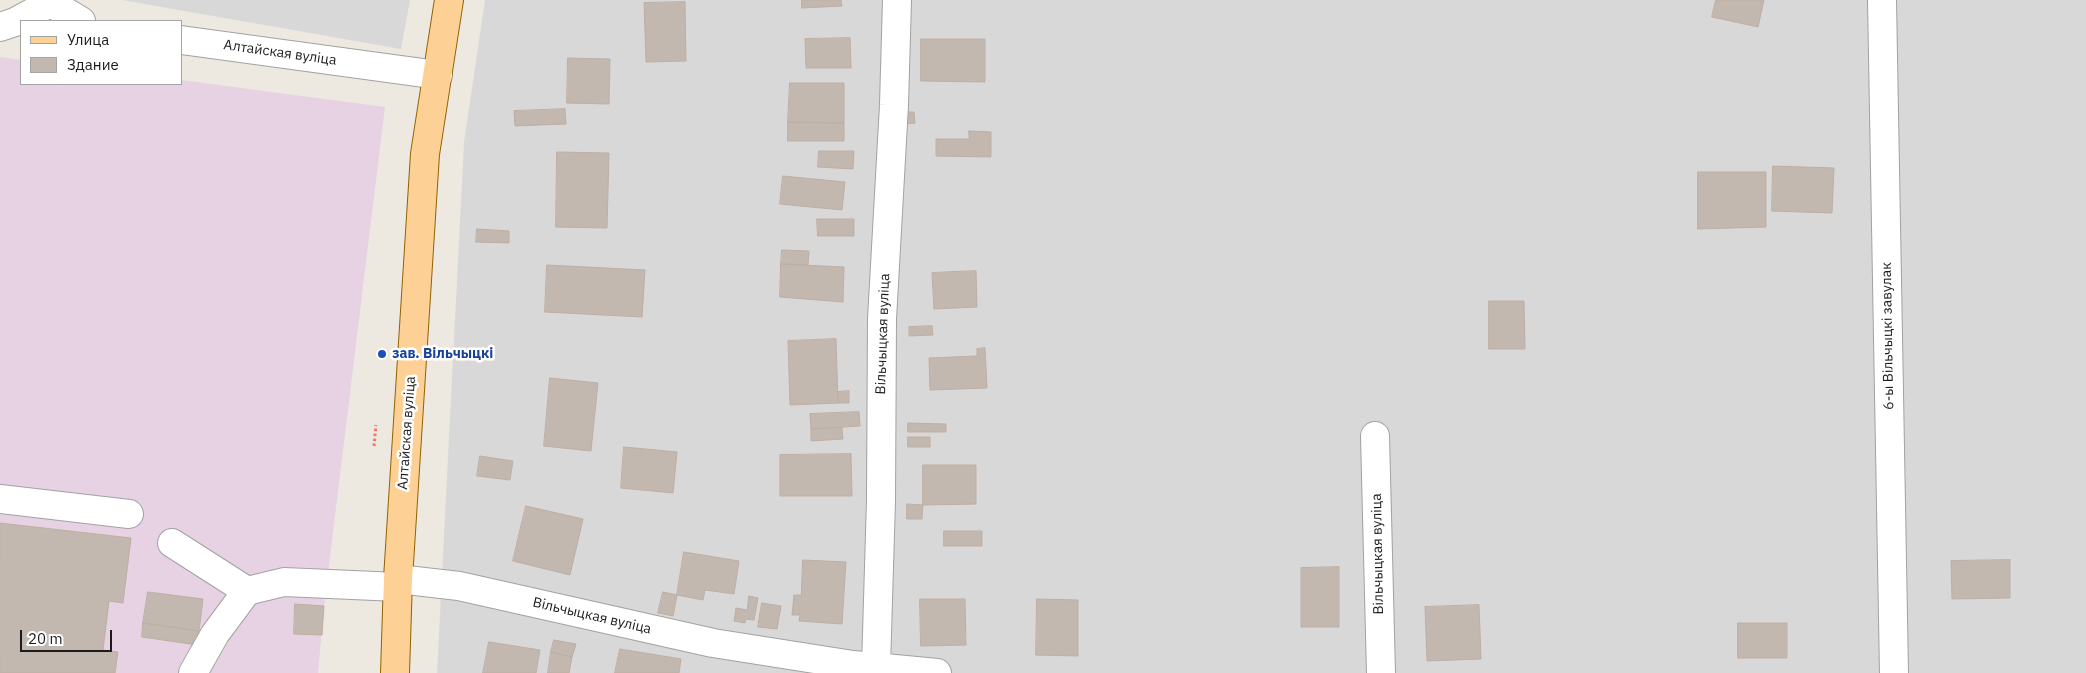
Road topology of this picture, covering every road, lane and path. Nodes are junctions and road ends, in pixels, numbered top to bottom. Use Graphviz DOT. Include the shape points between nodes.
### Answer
graph roads {
  1 [pos="449,0"];
  2 [pos="897,0"];
  3 [pos="1882,0"];
  4 [pos="48,2"];
  5 [pos="79,20"];
  6 [pos="0,27"];
  7 [pos="182,40"];
  8 [pos="438,75"];
  9 [pos="1375,436"];
  10 [pos="0,499"];
  11 [pos="129,514"];
  12 [pos="172,543"];
  13 [pos="398,583"];
  14 [pos="247,591"];
  15 [pos="876,667"];
  16 [pos="193,673"];
  17 [pos="395,673"];
  18 [pos="937,673"];
  19 [pos="1382,673"];
  20 [pos="1894,673"];
  1 -- 8 [label="main road, Алтайская вуліца"];
  2 -- 15 [label="street, Вільчыцкая вуліца" via="882,319"];
  3 -- 20 [label="street, 6-ы Вільчыцкі завулак"];
  4 -- 5 [label="street"];
  4 -- 6 [label="street"];
  7 -- 8 [label="street, Алтайская вуліца"];
  8 -- 13 [label="main road, Алтайская вуліца" via="425,154"];
  9 -- 19 [label="street, Вільчыцкая вуліца"];
  10 -- 11 [label="street"];
  12 -- 14 [label="street"];
  13 -- 14 [label="street, Вільчыцкая вуліца" via="284,582"];
  13 -- 15 [label="street, Вільчыцкая вуліца" via="459,586 713,643"];
  13 -- 17 [label="main road, Алтайская вуліца"];
  14 -- 16 [label="street" via="214,634"];
  15 -- 18 [label="street, Вільчыцкая вуліца"];
}
